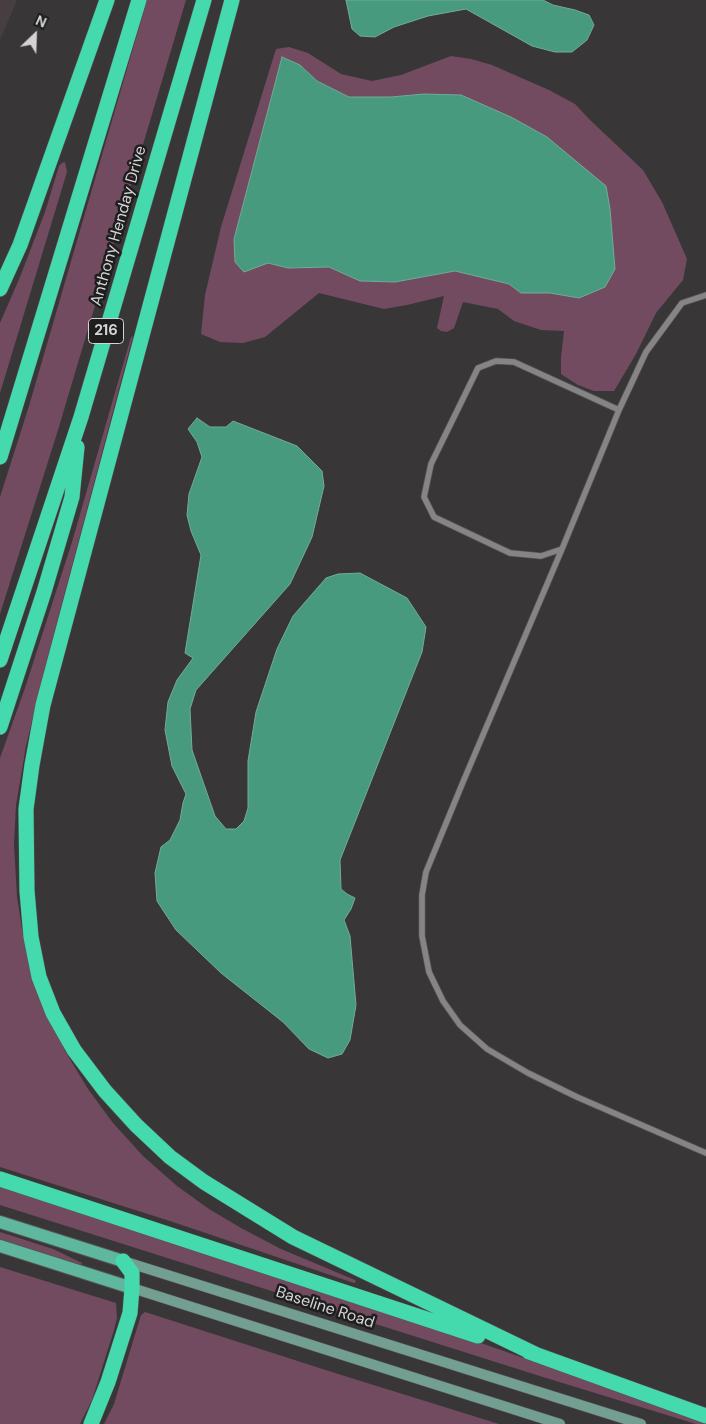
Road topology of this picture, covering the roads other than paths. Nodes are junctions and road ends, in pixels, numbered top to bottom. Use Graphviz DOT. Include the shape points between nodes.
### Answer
graph roads {
  1 [pos="107,0"];
  2 [pos="139,0"];
  3 [pos="204,0"];
  4 [pos="232,0"];
  5 [pos="0,289"];
  6 [pos="706,295"];
  7 [pos="619,410"];
  8 [pos="81,417"];
  9 [pos="0,457"];
  10 [pos="562,549"];
  11 [pos="0,660"];
  12 [pos="0,727"];
  13 [pos="706,1153"];
  14 [pos="0,1179"];
  15 [pos="0,1222"];
  16 [pos="0,1246"];
  17 [pos="123,1261"];
  18 [pos="132,1288"];
  19 [pos="537,1355"];
  20 [pos="706,1416"];
  21 [pos="91,1424"];
  22 [pos="560,1424"];
  23 [pos="641,1424"];
  1 -- 5 [label="highway" via="20,245"];
  2 -- 9 [label="highway"];
  3 -- 8 [label="highway, Anthony Henday Drive / 216"];
  4 -- 19 [label="highway" via="43,705 26,809 27,892 39,977 53,1013 74,1050 123,1111 170,1157 293,1238"];
  6 -- 7 [label="lane" via="682,303 646,352"];
  7 -- 10 [label="lane"];
  7 -- 10 [label="lane" via="514,362 496,361 478,368 431,464 424,497 434,517 510,553 541,556"];
  8 -- 11 [label="highway, Anthony Henday Drive / 216"];
  8 -- 12 [label="highway" via="72,497"];
  10 -- 13 [label="lane" via="426,872 422,895 422,936 429,972 460,1025 487,1049 578,1097"];
  14 -- 19 [label="highway"];
  15 -- 17 [label="main road, Baseline Road"];
  16 -- 18 [label="main road"];
  17 -- 18 [label="highway" via="132,1273"];
  17 -- 23 [label="main road, Baseline Road"];
  18 -- 21 [label="highway" via="130,1313"];
  18 -- 22 [label="main road"];
  19 -- 20 [label="highway"];
}
